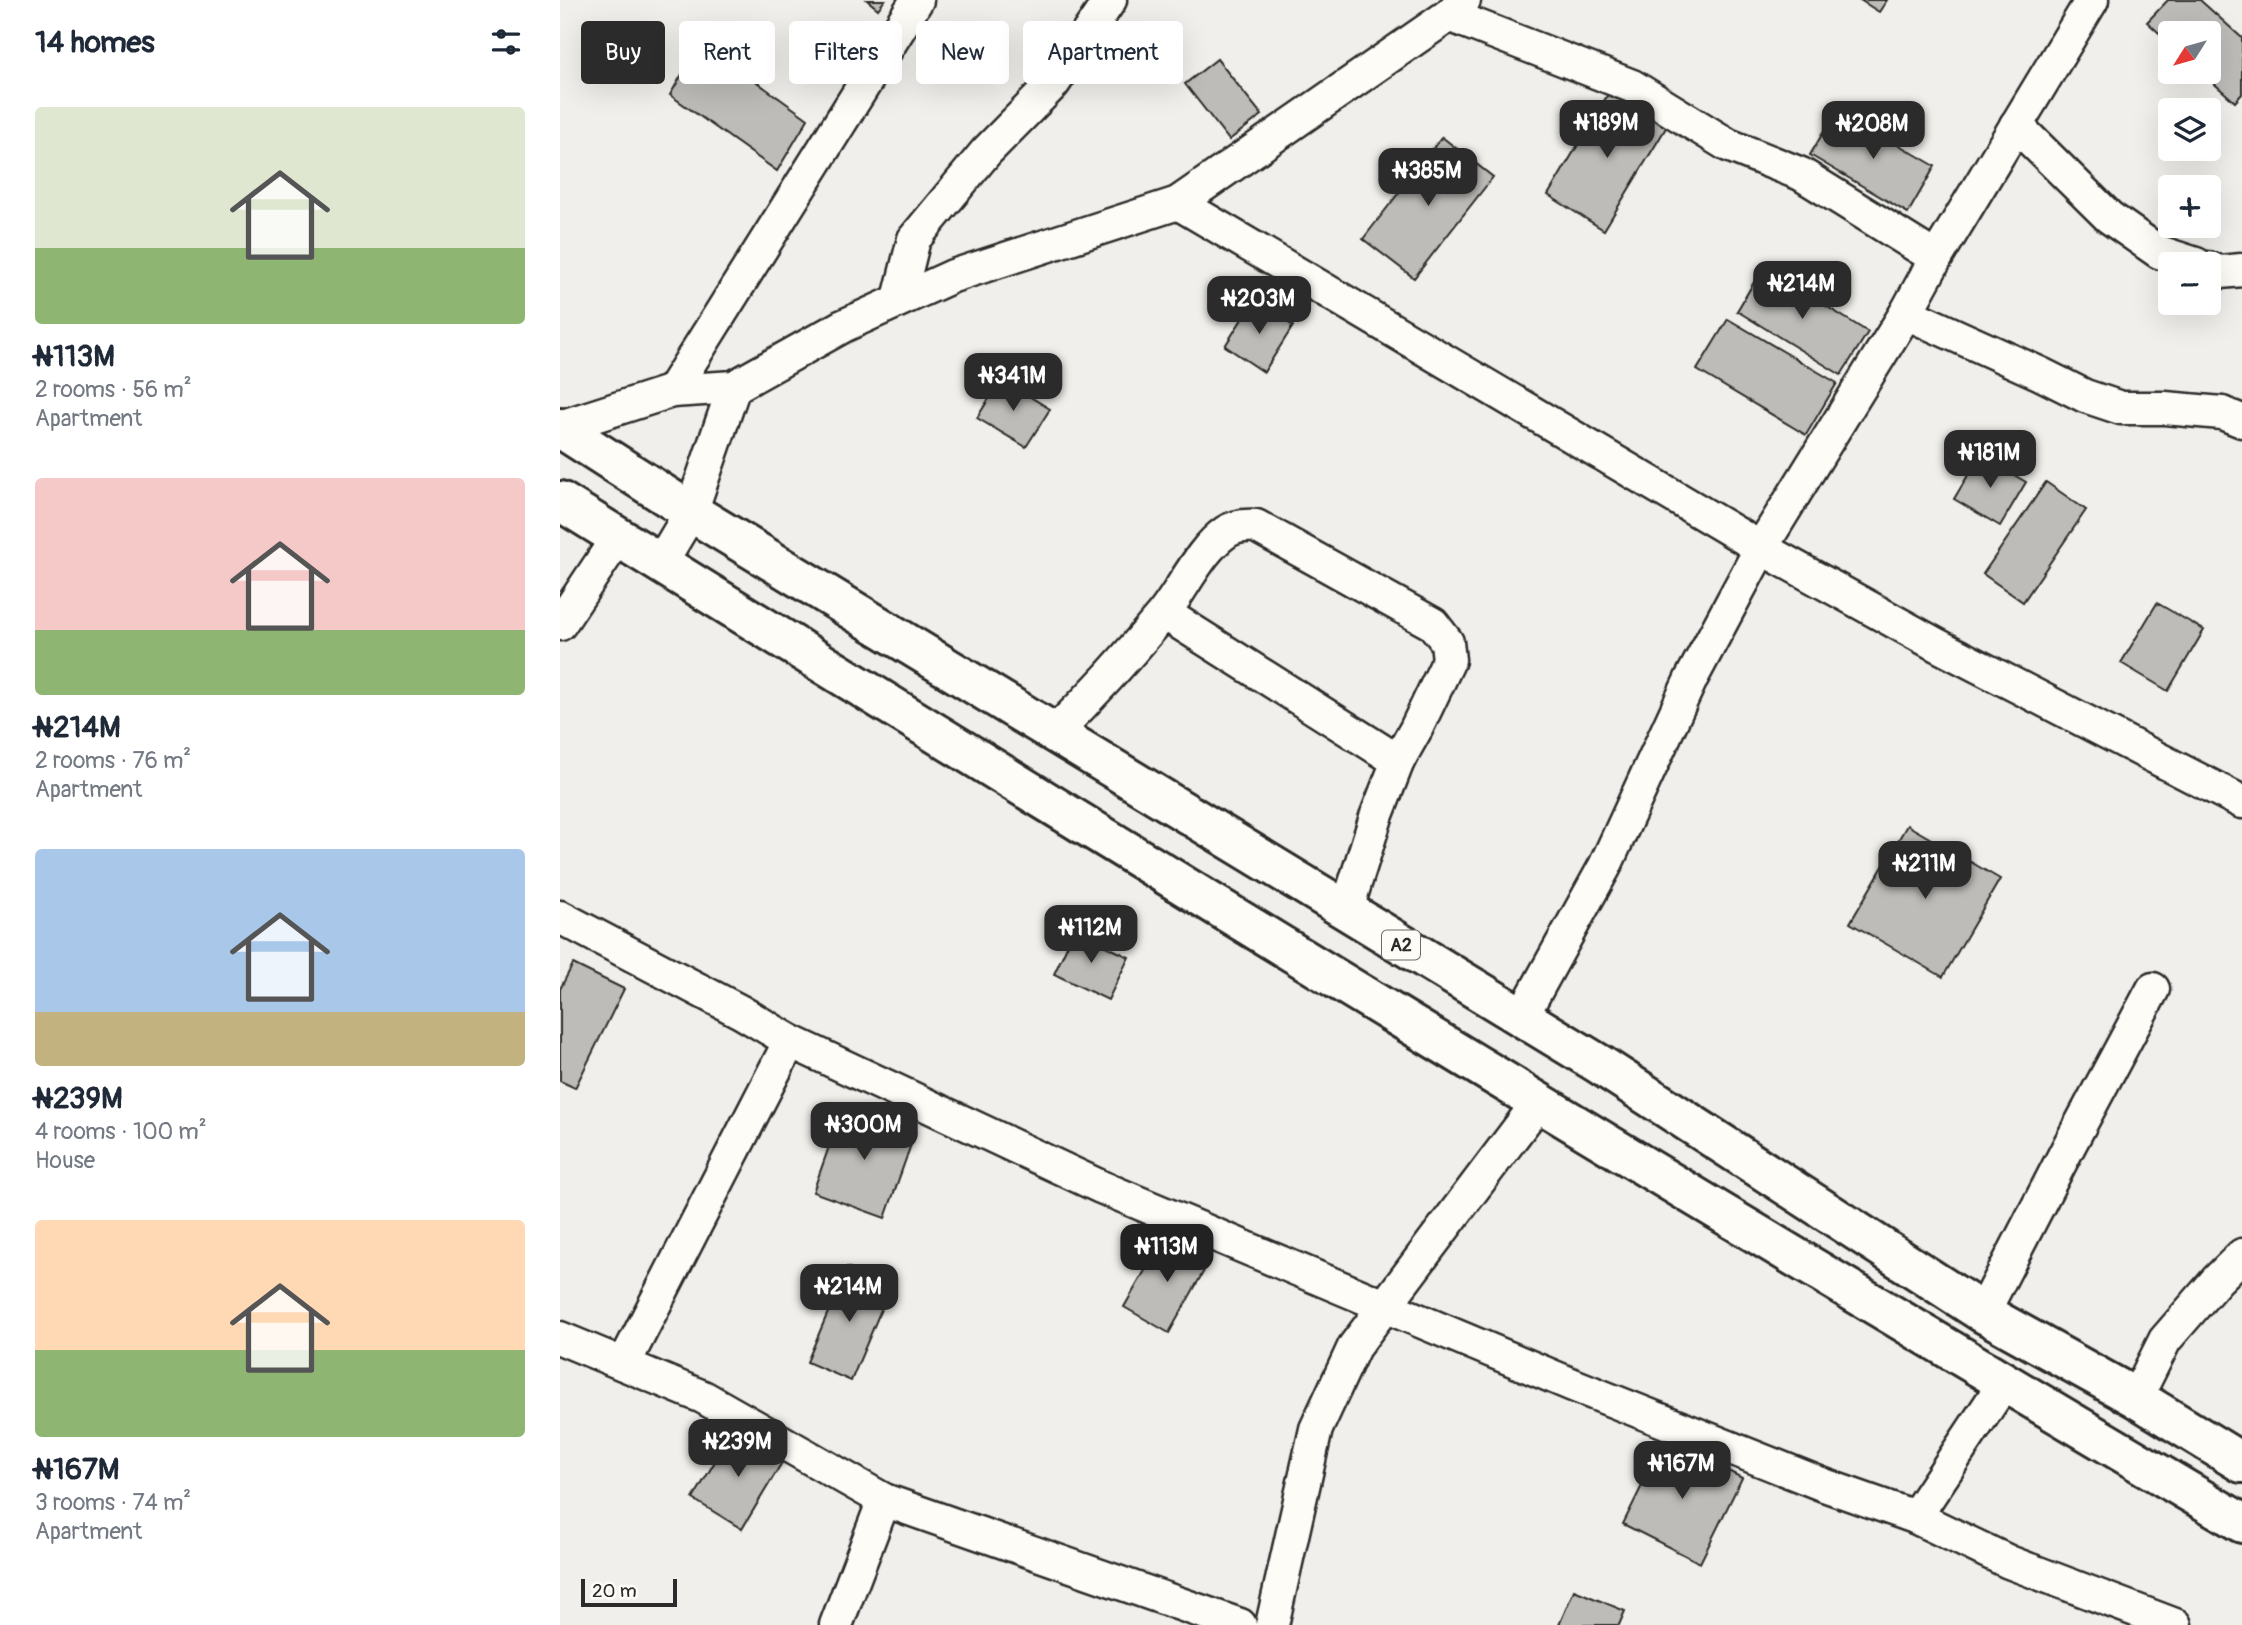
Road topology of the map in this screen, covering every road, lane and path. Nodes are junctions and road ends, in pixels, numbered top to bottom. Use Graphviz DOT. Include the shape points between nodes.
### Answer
graph roads {
  1 [pos="917,0"];
  2 [pos="1111,0"];
  3 [pos="2092,0"];
  4 [pos="1457,8"];
  5 [pos="2016,125"];
  6 [pos="1178,203"];
  7 [pos="2159,252"];
  8 [pos="1936,258"];
  9 [pos="2242,270"];
  10 [pos="2221,272"];
  11 [pos="899,299"];
  12 [pos="1906,313"];
  13 [pos="734,387"];
  14 [pos="672,391"];
  15 [pos="2242,421"];
  16 [pos="560,427"];
  17 [pos="560,501"];
  18 [pos="691,512"];
  19 [pos="618,537"];
  20 [pos="1761,548"];
  21 [pos="660,564"];
  22 [pos="1164,613"];
  23 [pos="560,624"];
  24 [pos="1054,733"];
  25 [pos="1398,761"];
  26 [pos="2242,802"];
  27 [pos="1346,912"];
  28 [pos="560,917"];
  29 [pos="2153,989"];
  30 [pos="1521,1018"];
  31 [pos="790,1041"];
  32 [pos="1538,1103"];
  33 [pos="2242,1255"];
  34 [pos="1384,1306"];
  35 [pos="1983,1313"];
  36 [pos="560,1338"];
  37 [pos="624,1364"];
  38 [pos="2004,1383"];
  39 [pos="2136,1398"];
  40 [pos="2242,1463"];
  41 [pos="884,1500"];
  42 [pos="1915,1517"];
  43 [pos="2242,1523"];
  44 [pos="836,1625"];
  45 [pos="1240,1625"];
  46 [pos="1272,1625"];
  47 [pos="2175,1625"];
  1 -- 14 [label="street"];
  2 -- 11 [label="street" via="1053,84 986,152 914,239"];
  3 -- 5 [label="street"];
  4 -- 6 [label="street"];
  4 -- 8 [label="street" via="1632,86 1728,145 1801,174"];
  5 -- 7 [label="street" via="2109,217"];
  5 -- 8 [label="street"];
  6 -- 11 [label="street" via="953,276"];
  6 -- 20 [label="street"];
  8 -- 12 [label="street"];
  9 -- 10 [label="street"];
  11 -- 13 [label="street"];
  12 -- 15 [label="street" via="2109,404 2222,413"];
  12 -- 20 [label="street"];
  13 -- 14 [label="street"];
  13 -- 18 [label="street"];
  14 -- 16 [label="street"];
  16 -- 18 [label="highway, A2"];
  17 -- 19 [label="highway"];
  18 -- 21 [label="street"];
  18 -- 24 [label="highway, A2"];
  19 -- 21 [label="highway"];
  19 -- 23 [label="street"];
  20 -- 26 [label="street" via="1937,645"];
  20 -- 30 [label="street" via="1691,678 1605,866"];
  21 -- 32 [label="highway"];
  22 -- 24 [label="street"];
  22 -- 25 [label="street"];
  22 -- 25 [label="street" via="1210,548 1241,525 1256,526 1433,624 1447,642 1449,660"];
  24 -- 27 [label="highway, A2"];
  25 -- 27 [label="street"];
  27 -- 30 [label="highway, A2"];
  28 -- 31 [label="street"];
  29 -- 35 [label="street"];
  30 -- 35 [label="highway, A2"];
  31 -- 34 [label="street" via="1101,1187"];
  31 -- 37 [label="street"];
  32 -- 34 [label="street"];
  32 -- 38 [label="highway"];
  33 -- 39 [label="street" via="2165,1340"];
  34 -- 42 [label="street" via="1811,1480"];
  34 -- 46 [label="street" via="1354,1347 1316,1429"];
  35 -- 39 [label="highway, A2"];
  36 -- 37 [label="street"];
  37 -- 41 [label="street" via="703,1397"];
  38 -- 42 [label="street"];
  38 -- 43 [label="highway"];
  39 -- 40 [label="highway, A2"];
  41 -- 44 [label="street"];
  41 -- 45 [label="street"];
  42 -- 47 [label="street" via="2009,1562"];
}
